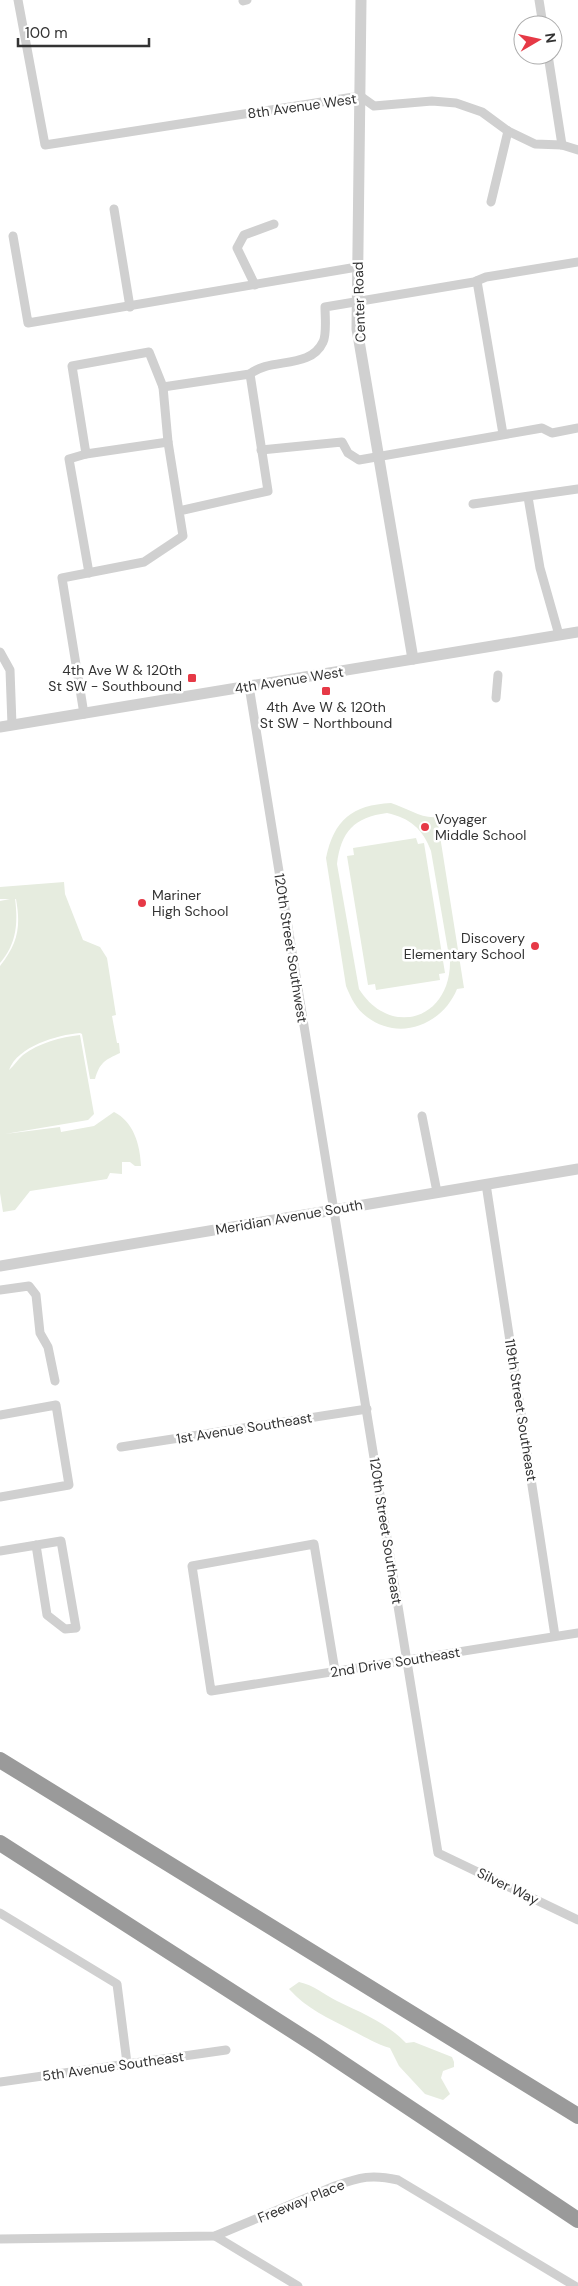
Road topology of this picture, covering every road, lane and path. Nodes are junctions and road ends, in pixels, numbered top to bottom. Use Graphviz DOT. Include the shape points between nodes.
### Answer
graph roads {
  1 [pos="18,0"];
  2 [pos="243,0"];
  3 [pos="247,0"];
  4 [pos="361,0"];
  5 [pos="539,0"];
  6 [pos="541,15"];
  7 [pos="550,65"];
  8 [pos="360,96"];
  9 [pos="508,132"];
  10 [pos="562,145"];
  11 [pos="578,150"];
  12 [pos="491,202"];
  13 [pos="114,209"];
  14 [pos="274,224"];
  15 [pos="13,236"];
  16 [pos="578,262"];
  17 [pos="357,267"];
  18 [pos="476,281"];
  19 [pos="255,285"];
  20 [pos="356,302"];
  21 [pos="130,307"];
  22 [pos="250,374"];
  23 [pos="164,388"];
  24 [pos="578,428"];
  25 [pos="503,434"];
  26 [pos="168,442"];
  27 [pos="261,450"];
  28 [pos="86,454"];
  29 [pos="379,456"];
  30 [pos="578,489"];
  31 [pos="528,497"];
  32 [pos="473,504"];
  33 [pos="179,511"];
  34 [pos="89,573"];
  35 [pos="578,632"];
  36 [pos="560,635"];
  37 [pos="0,652"];
  38 [pos="414,659"];
  39 [pos="498,675"];
  40 [pos="248,686"];
  41 [pos="496,698"];
  42 [pos="84,714"];
  43 [pos="12,725"];
  44 [pos="0,727"];
  45 [pos="422,1116"];
  46 [pos="578,1169"];
  47 [pos="486,1184"];
  48 [pos="437,1192"];
  49 [pos="332,1209"];
  50 [pos="0,1266"];
  51 [pos="0,1290"];
  52 [pos="54,1380"];
  53 [pos="367,1409"];
  54 [pos="0,1414"];
  55 [pos="121,1447"];
  56 [pos="0,1497"];
  57 [pos="36,1545"];
  58 [pos="0,1551"];
  59 [pos="578,1633"];
  60 [pos="555,1636"];
  61 [pos="407,1660"];
  62 [pos="335,1671"];
  63 [pos="0,1760"];
  64 [pos="0,1843"];
  65 [pos="438,1853"];
  66 [pos="0,1912"];
  67 [pos="578,1920"];
  68 [pos="226,2050"];
  69 [pos="127,2063"];
  70 [pos="0,2082"];
  71 [pos="578,2116"];
  72 [pos="578,2220"];
  73 [pos="215,2236"];
  74 [pos="0,2239"];
  75 [pos="298,2286"];
  76 [pos="575,2286"];
  1 -- 8 [label="street, 8th Avenue West" via="45,145"];
  2 -- 3 [label="street"];
  4 -- 8 [label="street, Center Road"];
  5 -- 6 [label="street"];
  7 -- 10 [label="street"];
  8 -- 9 [label="street, 8th Avenue West" via="374,106 432,101 456,103 482,112"];
  8 -- 17 [label="street, Center Road"];
  9 -- 10 [label="street, 8th Avenue West" via="535,144"];
  9 -- 12 [label="street"];
  10 -- 11 [label="street, 8th Avenue West"];
  13 -- 21 [label="street"];
  14 -- 19 [label="street" via="244,235 237,248"];
  15 -- 21 [label="street" via="28,323"];
  16 -- 18 [label="street"];
  17 -- 19 [label="street"];
  17 -- 20 [label="street, Center Road"];
  18 -- 20 [label="street"];
  18 -- 25 [label="street"];
  19 -- 21 [label="street"];
  20 -- 22 [label="street" via="325,307 324,341 304,359 258,368"];
  20 -- 29 [label="street, Center Road" via="357,329"];
  22 -- 23 [label="street"];
  22 -- 27 [label="street"];
  23 -- 26 [label="street"];
  23 -- 28 [label="street" via="149,352 72,366"];
  24 -- 25 [label="street" via="552,433 542,428"];
  25 -- 29 [label="street"];
  26 -- 28 [label="street"];
  26 -- 33 [label="street"];
  27 -- 29 [label="street" via="342,442 348,453 359,460"];
  27 -- 33 [label="street" via="268,491"];
  28 -- 34 [label="street" via="69,459"];
  29 -- 38 [label="street, Center Road"];
  30 -- 31 [label="street"];
  31 -- 32 [label="street"];
  31 -- 36 [label="street" via="540,568"];
  33 -- 34 [label="street" via="183,536 144,562"];
  34 -- 42 [label="street" via="62,578"];
  35 -- 36 [label="street, 4th Avenue West"];
  36 -- 38 [label="street, 4th Avenue West"];
  37 -- 43 [label="street" via="10,670"];
  38 -- 40 [label="street, 4th Avenue West"];
  39 -- 41 [label="street"];
  40 -- 42 [label="street, 4th Avenue West"];
  40 -- 49 [label="street, 120th Street Southwest"];
  42 -- 43 [label="street, 4th Avenue West"];
  43 -- 44 [label="street, 4th Avenue West"];
  45 -- 48 [label="street"];
  46 -- 47 [label="street, Meridian Avenue South"];
  47 -- 48 [label="street, Meridian Avenue South"];
  47 -- 60 [label="street, 119th Street Southeast"];
  48 -- 49 [label="street, Meridian Avenue South"];
  49 -- 50 [label="street, Meridian Avenue South"];
  49 -- 53 [label="street, 120th Street Southeast"];
  51 -- 52 [label="street" via="29,1286 36,1295 40,1333 48,1347"];
  53 -- 55 [label="street, 1st Avenue Southeast"];
  53 -- 61 [label="street, 120th Street Southeast"];
  54 -- 56 [label="street" via="56,1405 69,1485"];
  57 -- 57 [label="street" via="61,1541 76,1628 65,1629 47,1615"];
  57 -- 58 [label="street"];
  59 -- 60 [label="street, 2nd Drive Southeast"];
  60 -- 61 [label="street, 2nd Drive Southeast"];
  61 -- 62 [label="street, 2nd Drive Southeast"];
  61 -- 65 [label="street, 120th Street Southeast"];
  62 -- 62 [label="street, 2nd Drive Southeast" via="314,1544 192,1566 212,1691"];
  63 -- 71 [label="highway"];
  64 -- 72 [label="highway" via="315,2045"];
  65 -- 67 [label="street, Silver Way"];
  66 -- 69 [label="street" via="117,1984"];
  68 -- 69 [label="street, 5th Avenue Southeast"];
  69 -- 70 [label="street, 5th Avenue Southeast"];
  73 -- 74 [label="street, Freeway Place"];
  73 -- 75 [label="street"];
  73 -- 76 [label="street, Freeway Place" via="335,2186 377,2175 398,2180"];
}
